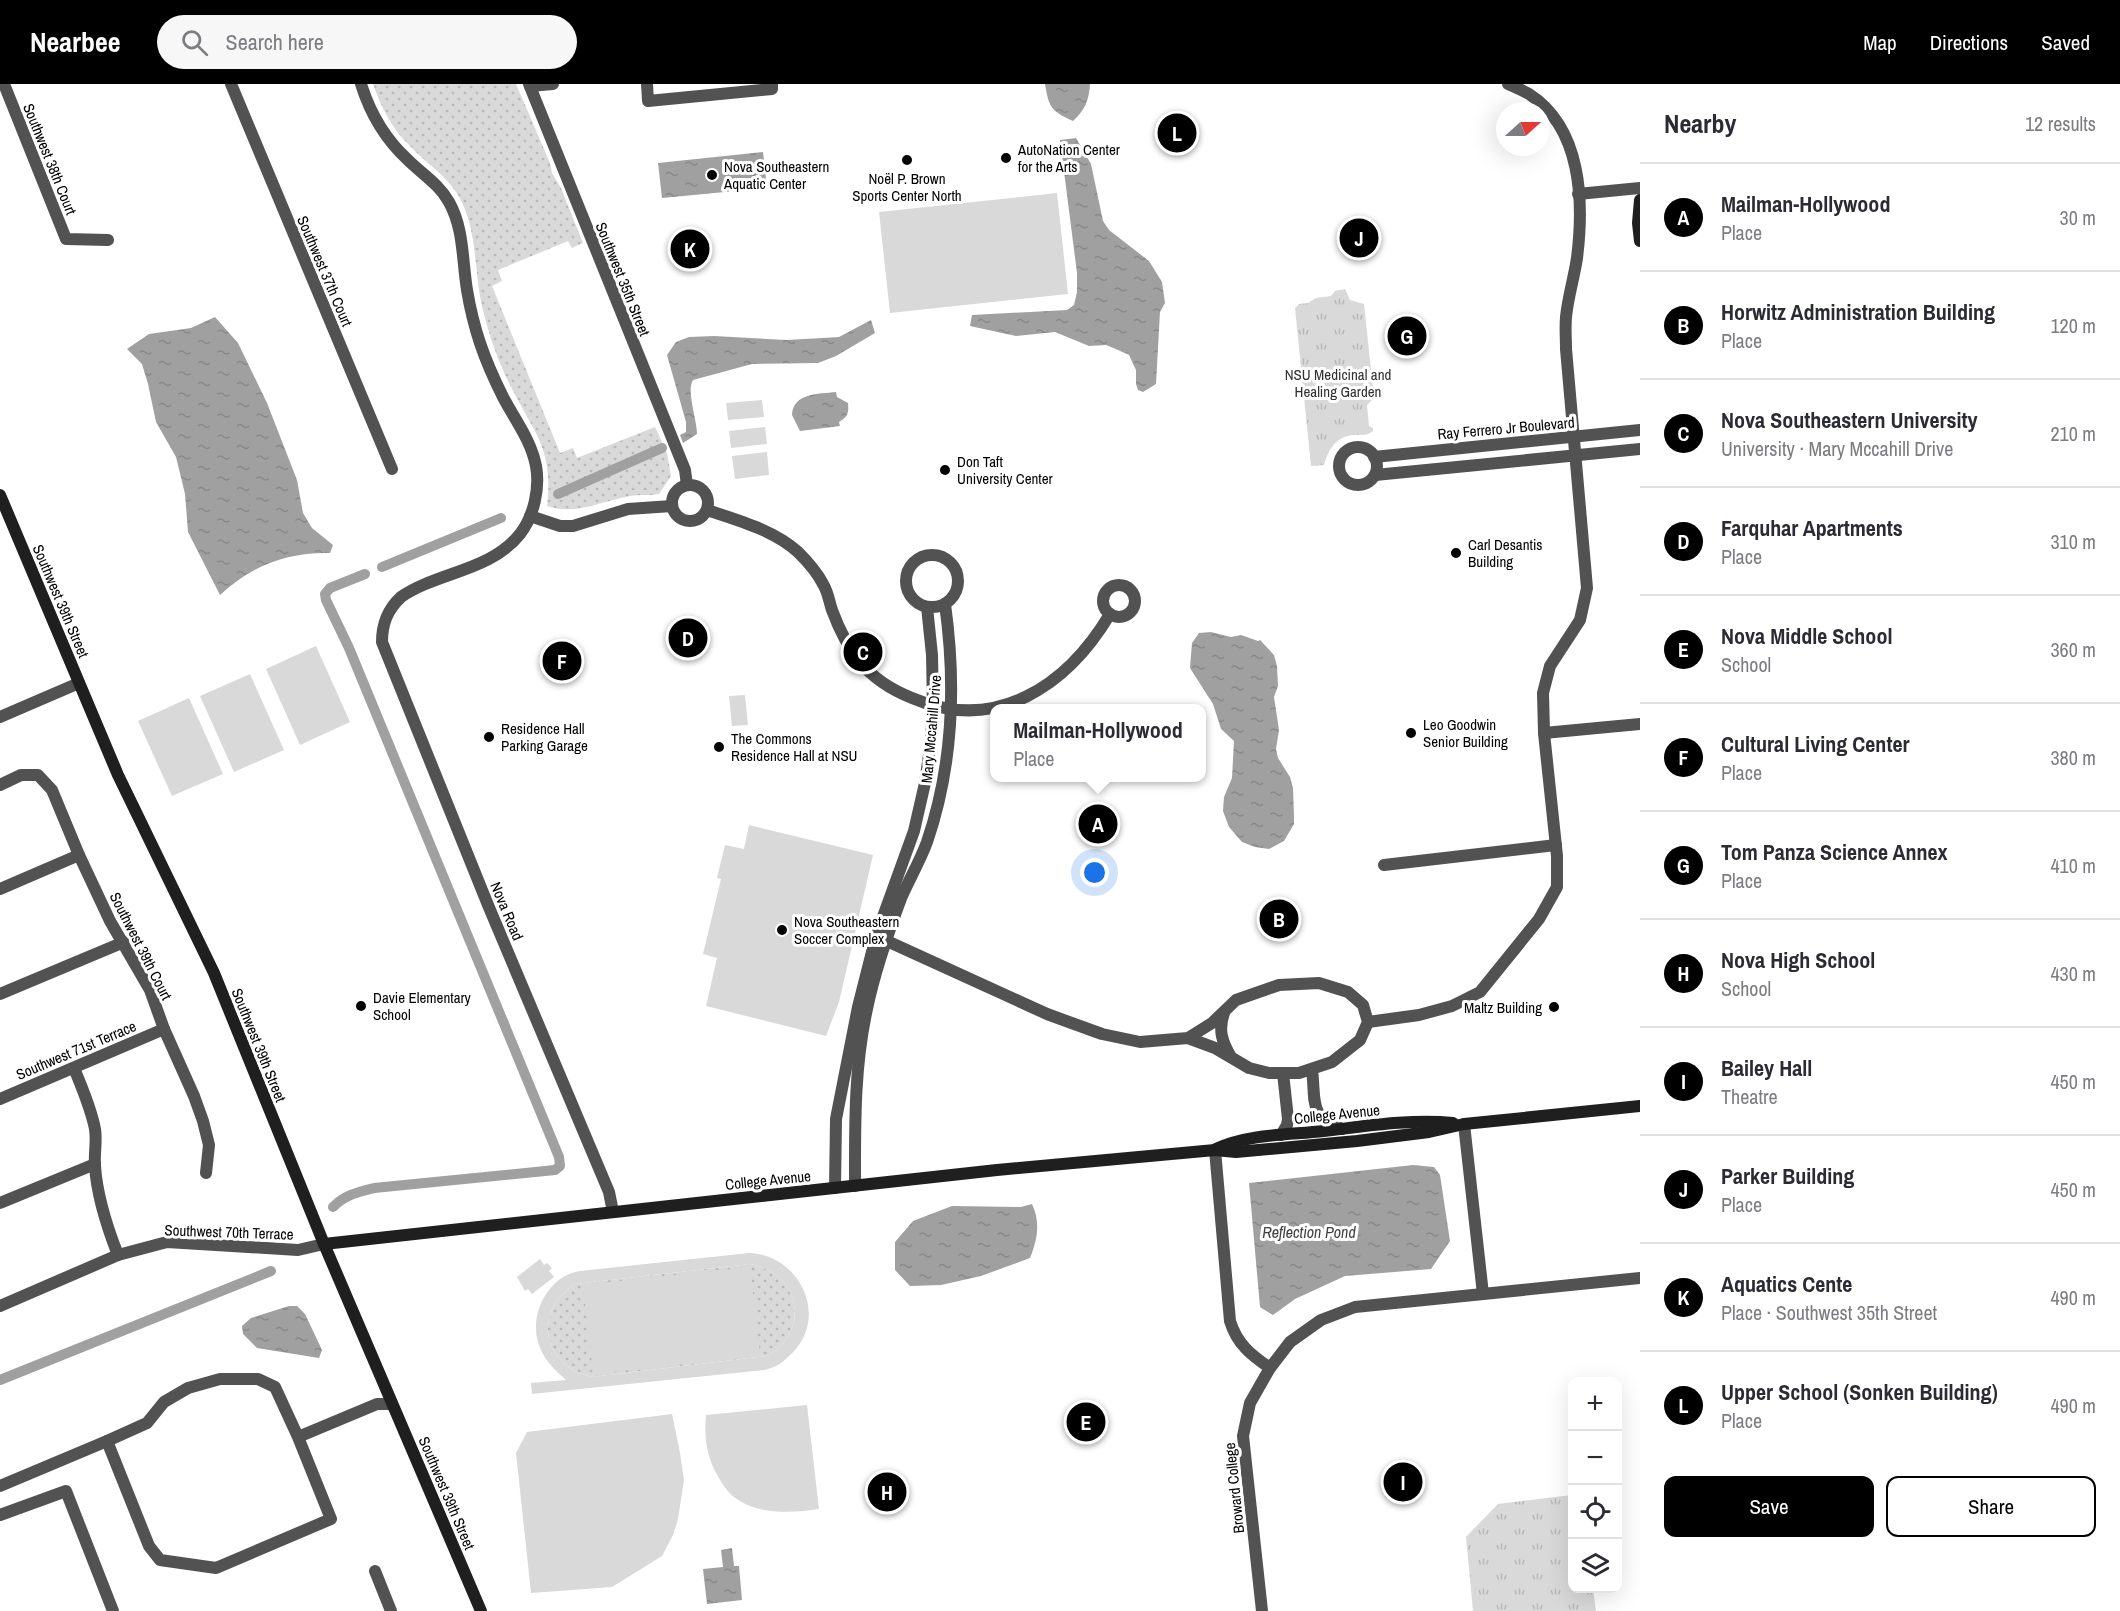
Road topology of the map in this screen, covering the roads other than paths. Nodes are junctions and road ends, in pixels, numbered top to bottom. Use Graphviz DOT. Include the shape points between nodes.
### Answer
graph roads {
  1 [pos="4,84"];
  2 [pos="231,84"];
  3 [pos="361,84"];
  4 [pos="553,84"];
  5 [pos="647,84"];
  6 [pos="772,84"];
  7 [pos="1508,84"];
  8 [pos="530,85"];
  9 [pos="1640,188"];
  10 [pos="1578,194"];
  11 [pos="1640,200"];
  12 [pos="108,240"];
  13 [pos="1640,241"];
  14 [pos="1640,430"];
  15 [pos="1573,436"];
  16 [pos="1640,449"];
  17 [pos="1574,454"];
  18 [pos="1374,457"];
  19 [pos="392,469"];
  20 [pos="1375,475"];
  21 [pos="687,485"];
  22 [pos="0,495"];
  23 [pos="672,506"];
  24 [pos="707,510"];
  25 [pos="530,516"];
  26 [pos="945,604"];
  27 [pos="927,607"];
  28 [pos="1110,614"];
  29 [pos="79,683"];
  30 [pos="1007,704"];
  31 [pos="933,707"];
  32 [pos="990,708"];
  33 [pos="951,709"];
  34 [pos="0,717"];
  35 [pos="1640,724"];
  36 [pos="1544,733"];
  37 [pos="0,784"];
  38 [pos="1556,845"];
  39 [pos="79,855"];
  40 [pos="1384,865"];
  41 [pos="0,889"];
  42 [pos="881,938"];
  43 [pos="124,942"];
  44 [pos="0,994"];
  45 [pos="1224,1013"];
  46 [pos="1368,1022"];
  47 [pos="164,1029"];
  48 [pos="1188,1038"];
  49 [pos="1231,1057"];
  50 [pos="74,1068"];
  51 [pos="1312,1070"];
  52 [pos="1283,1073"];
  53 [pos="840,1094"];
  54 [pos="856,1096"];
  55 [pos="0,1098"];
  56 [pos="1640,1106"];
  57 [pos="1464,1124"];
  58 [pos="1342,1129"];
  59 [pos="1281,1135"];
  60 [pos="1215,1150"];
  61 [pos="94,1164"];
  62 [pos="206,1173"];
  63 [pos="855,1186"];
  64 [pos="835,1188"];
  65 [pos="0,1203"];
  66 [pos="614,1212"];
  67 [pos="324,1244"];
  68 [pos="118,1256"];
  69 [pos="1640,1278"];
  70 [pos="1484,1294"];
  71 [pos="0,1306"];
  72 [pos="1270,1368"];
  73 [pos="392,1404"];
  74 [pos="298,1437"];
  75 [pos="107,1440"];
  76 [pos="0,1486"];
  77 [pos="0,1515"];
  78 [pos="375,1571"];
  79 [pos="113,1611"];
  80 [pos="391,1611"];
  81 [pos="481,1611"];
  82 [pos="1262,1611"];
  1 -- 12 [label="street, Southwest 38th Court" via="66,239"];
  2 -- 19 [label="street, Southwest 37th Court"];
  3 -- 25 [label="street" via="383,133 435,183 456,215 467,291 480,344 503,397 529,442 536,466 538,482"];
  4 -- 8 [label="street"];
  5 -- 6 [label="street" via="648,101 772,89"];
  7 -- 10 [label="street" via="1529,94 1561,127 1571,148"];
  8 -- 21 [label="street, Southwest 35th Street" via="685,470"];
  9 -- 10 [label="street"];
  10 -- 15 [label="street" via="1577,258 1566,318"];
  11 -- 13 [label="street"];
  14 -- 15 [label="street, Ray Ferrero Jr Boulevard"];
  15 -- 17 [label="street"];
  15 -- 18 [label="street, Ray Ferrero Jr Boulevard"];
  16 -- 17 [label="street"];
  17 -- 20 [label="street"];
  17 -- 36 [label="street" via="1586,596 1580,620 1557,653 1545,680"];
  18 -- 20 [label="street"];
  18 -- 20 [label="street" via="1364,448 1351,448 1341,456 1339,469 1344,480 1355,485 1366,483"];
  21 -- 23 [label="street" via="673,495"];
  21 -- 24 [label="street" via="704,492"];
  22 -- 29 [label="street, Southwest 39th Street"];
  23 -- 24 [label="street" via="677,516 688,521 699,519"];
  23 -- 25 [label="street" via="628,509 573,526"];
  24 -- 31 [label="street" via="789,544 823,582 842,633 868,671 885,685"];
  25 -- 66 [label="street, Nova Road" via="519,535 503,550 406,593 395,602 385,619 384,651"];
  26 -- 27 [label="street"];
  26 -- 27 [label="street" via="956,592 958,576 950,562 936,555 928,556 914,563 907,577 914,599"];
  26 -- 33 [label="street, Mary Mccahill Drive"];
  27 -- 31 [label="street, Mary Mccahill Drive"];
  28 -- 30 [label="street" via="1062,674"];
  29 -- 34 [label="street"];
  29 -- 67 [label="street, Southwest 39th Street" via="118,775 214,973"];
  31 -- 33 [label="street"];
  31 -- 42 [label="street, Mary Mccahill Drive" via="927,772 914,831"];
  32 -- 33 [label="street"];
  33 -- 42 [label="street, Mary Mccahill Drive" via="933,821"];
  35 -- 36 [label="street"];
  36 -- 38 [label="street"];
  37 -- 39 [label="street, Southwest 39th Court" via="38,775 52,790"];
  38 -- 40 [label="street"];
  38 -- 46 [label="street" via="1557,887 1539,919 1480,992 1452,1006 1419,1015"];
  39 -- 41 [label="street"];
  39 -- 43 [label="street, Southwest 39th Court"];
  42 -- 48 [label="street" via="1047,1014 1102,1034 1140,1042"];
  42 -- 53 [label="street, Mary Mccahill Drive" via="858,1007"];
  42 -- 54 [label="street, Mary Mccahill Drive" via="859,1053"];
  43 -- 44 [label="street"];
  43 -- 47 [label="street, Southwest 39th Court" via="150,990"];
  45 -- 46 [label="street" via="1236,1000 1251,993 1280,985 1319,983 1348,992 1363,1005"];
  45 -- 48 [label="street"];
  45 -- 49 [label="street" via="1222,1038"];
  46 -- 51 [label="street" via="1360,1040 1332,1062"];
  47 -- 50 [label="street, Southwest 71st Terrace"];
  47 -- 62 [label="street, Southwest 39th Court" via="203,1121 209,1145"];
  48 -- 49 [label="street"];
  49 -- 52 [label="street" via="1256,1070"];
  50 -- 55 [label="street, Southwest 71st Terrace"];
  50 -- 61 [label="street" via="95,1131"];
  51 -- 52 [label="street"];
  51 -- 58 [label="street" via="1318,1114 1327,1124"];
  52 -- 59 [label="street" via="1288,1119"];
  53 -- 54 [label="street"];
  53 -- 64 [label="street, Mary Mccahill Drive"];
  54 -- 63 [label="street, Mary Mccahill Drive"];
  56 -- 57 [label="street, College Avenue"];
  57 -- 58 [label="street, College Avenue" via="1427,1120"];
  57 -- 60 [label="street, College Avenue" via="1346,1142 1236,1152"];
  57 -- 70 [label="street"];
  58 -- 59 [label="street, College Avenue"];
  59 -- 60 [label="street, College Avenue" via="1234,1141"];
  60 -- 63 [label="street, College Avenue"];
  60 -- 72 [label="street" via="1230,1321 1238,1340"];
  61 -- 65 [label="street"];
  61 -- 68 [label="street"];
  63 -- 64 [label="street, College Avenue"];
  64 -- 66 [label="street, College Avenue"];
  66 -- 67 [label="street, College Avenue"];
  67 -- 68 [label="street, Southwest 70th Terrace" via="298,1250 168,1242"];
  67 -- 73 [label="street, Southwest 39th Street"];
  68 -- 71 [label="street, Southwest 70th Terrace"];
  69 -- 70 [label="street, Broward College"];
  70 -- 72 [label="street, Broward College" via="1355,1307 1304,1330"];
  72 -- 82 [label="street, Broward College" via="1250,1402 1243,1436"];
  73 -- 74 [label="street" via="377,1404"];
  73 -- 81 [label="street, Southwest 39th Street"];
  74 -- 75 [label="street" via="275,1387 258,1379 220,1379 188,1388 164,1402 147,1423"];
  74 -- 75 [label="street" via="331,1519 216,1568 160,1560 149,1546"];
  75 -- 76 [label="street"];
  77 -- 79 [label="street" via="66,1491"];
  78 -- 80 [label="street"];
}
